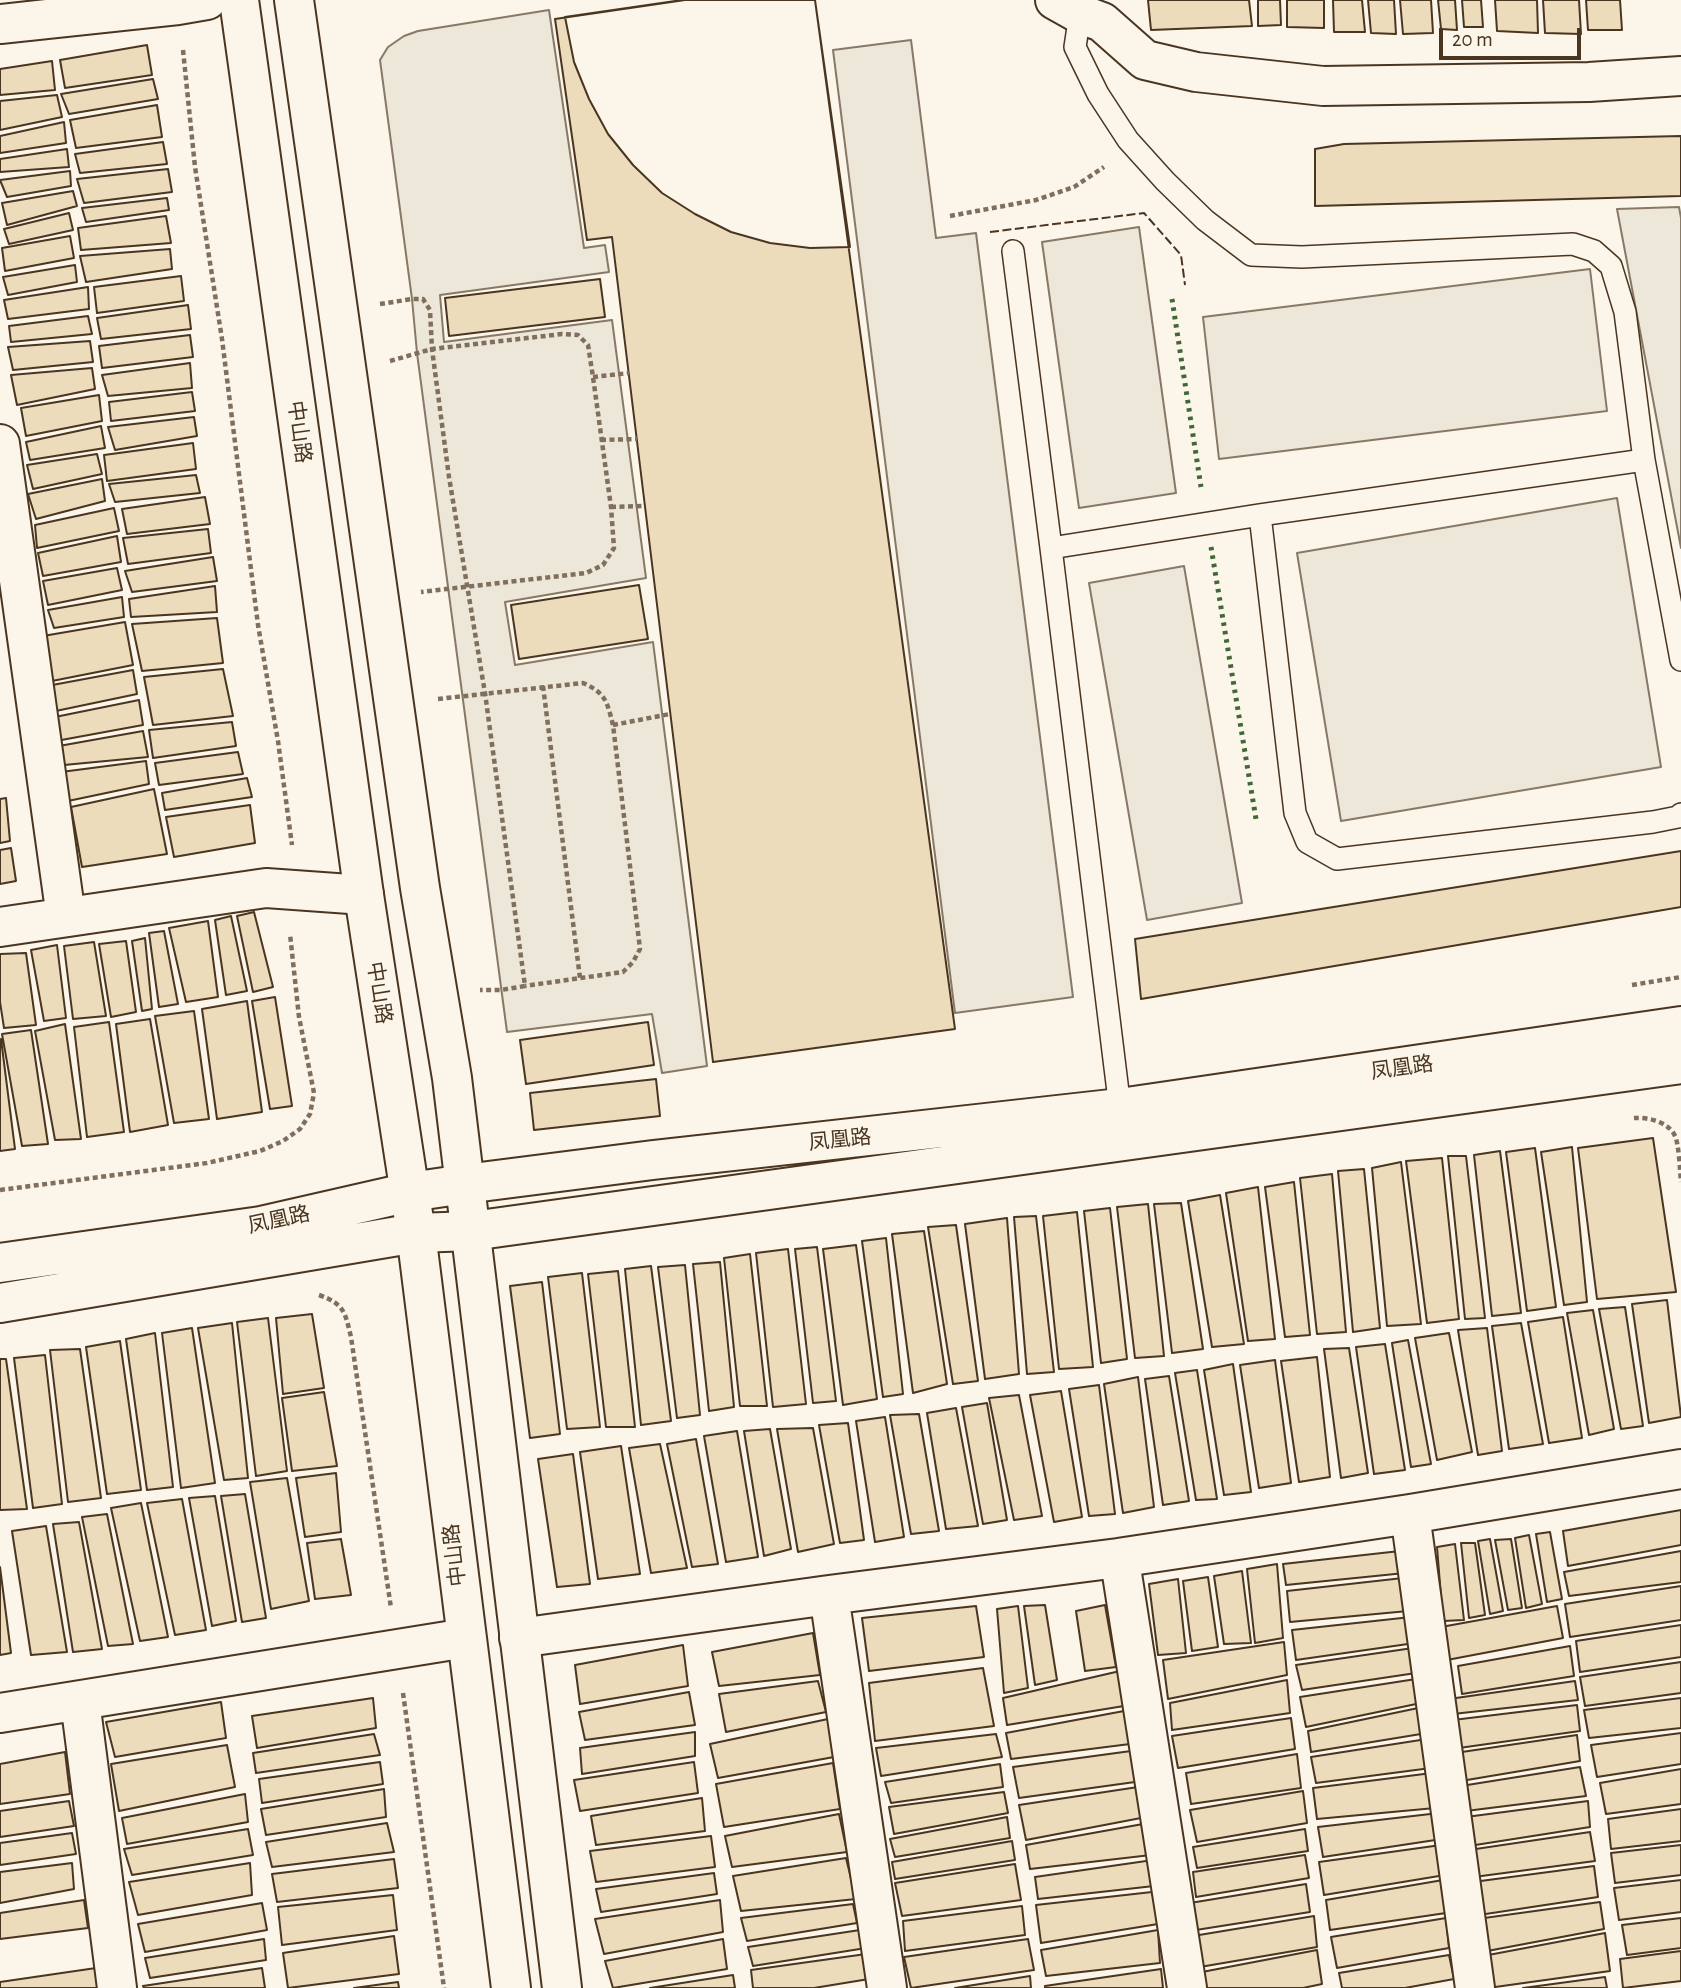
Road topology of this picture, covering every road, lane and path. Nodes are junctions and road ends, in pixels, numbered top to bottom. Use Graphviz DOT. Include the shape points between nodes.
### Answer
graph roads {
  1 [pos="239,0"];
  2 [pos="294,0"];
  3 [pos="192,3"];
  4 [pos="1068,7"];
  5 [pos="0,24"];
  6 [pos="1681,76"];
  7 [pos="1128,140"];
  8 [pos="950,216"];
  9 [pos="1013,251"];
  10 [pos="379,291"];
  11 [pos="380,304"];
  12 [pos="382,316"];
  13 [pos="432,349"];
  14 [pos="386,350"];
  15 [pos="629,373"];
  16 [pos="593,377"];
  17 [pos="637,439"];
  18 [pos="601,440"];
  19 [pos="0,444"];
  20 [pos="1644,460"];
  21 [pos="645,506"];
  22 [pos="611,507"];
  23 [pos="1260,515"];
  24 [pos="1051,548"];
  25 [pos="466,586"];
  26 [pos="414,593"];
  27 [pos="1681,660"];
  28 [pos="543,687"];
  29 [pos="485,693"];
  30 [pos="429,700"];
  31 [pos="670,714"];
  32 [pos="614,725"];
  33 [pos="1681,814"];
  34 [pos="297,889"];
  35 [pos="364,895"];
  36 [pos="66,917"];
  37 [pos="0,927"];
  38 [pos="580,978"];
  39 [pos="525,986"];
  40 [pos="476,990"];
  41 [pos="1681,1026"];
  42 [pos="1681,1064"];
  43 [pos="1120,1108"];
  44 [pos="1625,1120"];
  45 [pos="1681,1182"];
  46 [pos="465,1184"];
  47 [pos="0,1190"];
  48 [pos="410,1192"];
  49 [pos="472,1231"];
  50 [pos="416,1233"];
  51 [pos="0,1263"];
  52 [pos="309,1294"];
  53 [pos="0,1303"];
  54 [pos="1681,1469"];
  55 [pos="1410,1514"];
  56 [pos="1118,1558"];
  57 [pos="829,1595"];
  58 [pos="466,1638"];
  59 [pos="519,1638"];
  60 [pos="397,1648"];
  61 [pos="80,1701"];
  62 [pos="0,1713"];
  63 [pos="117,1988"];
  64 [pos="444,1988"];
  65 [pos="510,1988"];
  66 [pos="562,1988"];
  67 [pos="887,1988"];
  68 [pos="1187,1988"];
  69 [pos="1475,1988"];
  1 -- 35 [label="main road, 中山路"];
  2 -- 46 [label="main road"];
  3 -- 5 [label="main road"];
  3 -- 34 [label="path" via="194,167"];
  4 -- 6 [label="main road" via="1101,22 1145,60 1196,72 1310,85 1589,82"];
  4 -- 7 [label="lane" via="1075,47"];
  7 -- 8 [label="path" via="1103,167 1074,187 1036,200"];
  7 -- 20 [label="lane" via="1205,220 1251,255 1302,257 1573,244 1594,251 1611,266 1625,312"];
  9 -- 24 [label="lane"];
  10 -- 11 [label="path"];
  11 -- 12 [label="path"];
  11 -- 13 [label="path" via="423,299 430,310"];
  13 -- 14 [label="path" via="388,361"];
  13 -- 16 [label="path" via="578,335 588,345"];
  13 -- 25 [label="path"];
  15 -- 16 [label="path"];
  16 -- 18 [label="path"];
  17 -- 18 [label="path"];
  18 -- 22 [label="path"];
  19 -- 36 [label="main road"];
  20 -- 23 [label="lane"];
  20 -- 27 [label="lane"];
  21 -- 22 [label="path"];
  22 -- 25 [label="path" via="614,548 603,565 586,573"];
  23 -- 24 [label="lane"];
  23 -- 33 [label="lane" via="1295,813 1307,842 1336,859 1653,822"];
  24 -- 43 [label="lane"];
  25 -- 26 [label="path"];
  25 -- 29 [label="path"];
  28 -- 29 [label="path"];
  28 -- 32 [label="path" via="583,683 599,690"];
  28 -- 38 [label="path"];
  29 -- 30 [label="path"];
  29 -- 39 [label="path"];
  31 -- 32 [label="path"];
  32 -- 38 [label="path" via="640,949 623,972"];
  34 -- 35 [label="main road"];
  34 -- 36 [label="main road" via="266,888"];
  34 -- 47 [label="path" via="290,933 299,1017 314,1093 310,1114 300,1129 260,1151 207,1163"];
  35 -- 48 [label="main road, 中山路"];
  36 -- 37 [label="main road"];
  38 -- 39 [label="path"];
  39 -- 40 [label="path"];
  41 -- 43 [label="main road, 凤凰路"];
  42 -- 49 [label="main road, 凤凰路"];
  43 -- 46 [label="main road, 凤凰路"];
  44 -- 45 [label="path" via="1655,1121 1675,1135"];
  46 -- 48 [label="main road, 凤凰路"];
  46 -- 49 [label="main road"];
  48 -- 50 [label="main road, 中山路"];
  48 -- 51 [label="main road, 凤凰路" via="261,1226"];
  49 -- 50 [label="main road, 凤凰路"];
  49 -- 59 [label="main road"];
  50 -- 53 [label="main road, 凤凰路"];
  50 -- 58 [label="main road, 中山路"];
  52 -- 60 [label="path" via="336,1302 345,1313 351,1337"];
  54 -- 55 [label="main road"];
  55 -- 56 [label="main road"];
  55 -- 69 [label="main road"];
  56 -- 57 [label="main road"];
  56 -- 68 [label="main road"];
  57 -- 59 [label="main road"];
  57 -- 67 [label="main road"];
  58 -- 60 [label="main road"];
  58 -- 65 [label="main road, 中山路"];
  59 -- 66 [label="main road"];
  60 -- 61 [label="main road"];
  60 -- 64 [label="path"];
  61 -- 62 [label="main road"];
  61 -- 63 [label="main road"];
}
